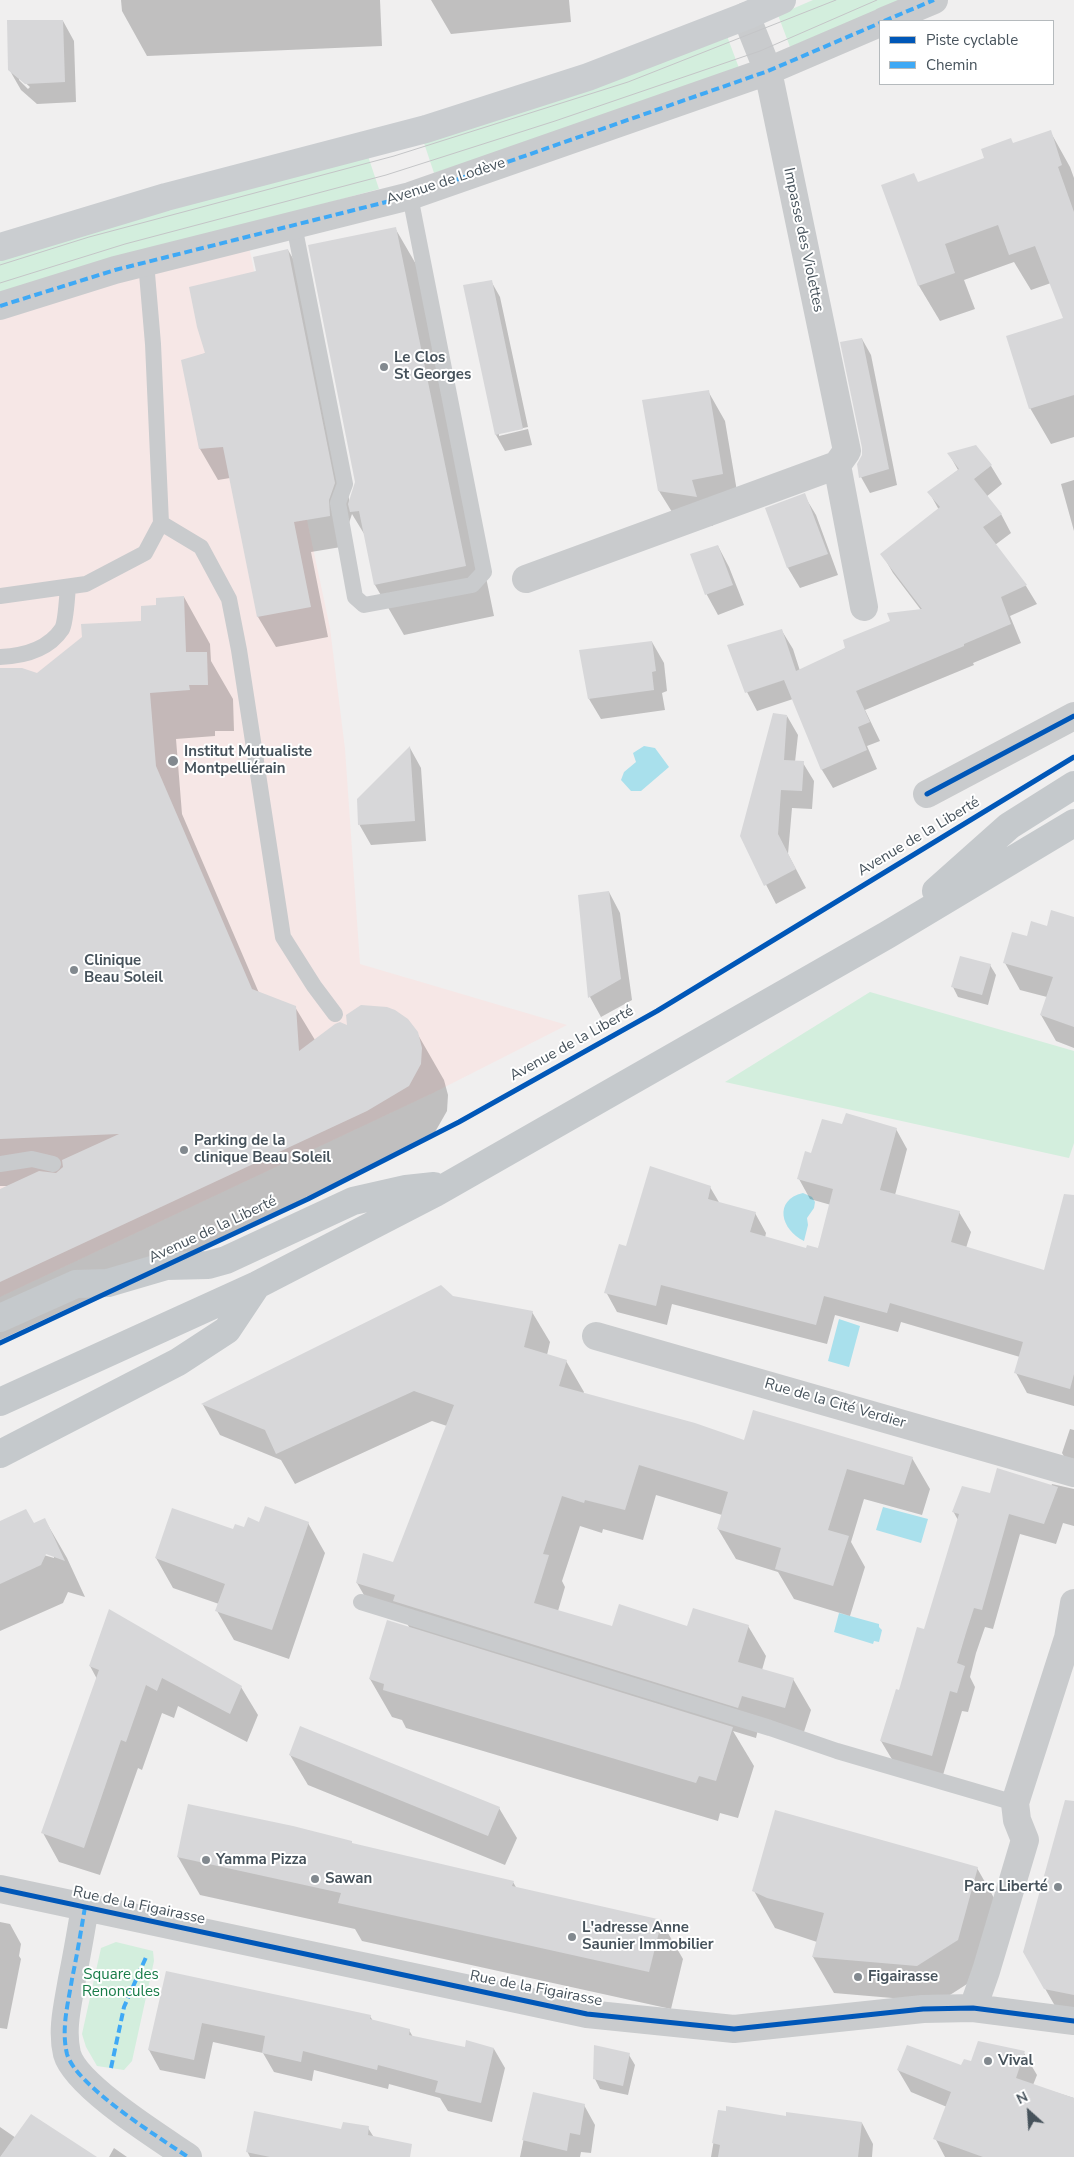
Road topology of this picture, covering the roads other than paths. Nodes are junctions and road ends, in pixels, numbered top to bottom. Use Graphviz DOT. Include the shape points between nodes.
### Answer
graph roads {
  1 [pos="782,0"];
  2 [pos="934,0"];
  3 [pos="746,16"];
  4 [pos="886,20"];
  5 [pos="879,23"];
  6 [pos="768,71"];
  7 [pos="410,196"];
  8 [pos="294,225"];
  9 [pos="0,247"];
  10 [pos="146,262"];
  11 [pos="0,306"];
  12 [pos="837,465"];
  13 [pos="161,524"];
  14 [pos="526,579"];
  15 [pos="68,587"];
  16 [pos="0,596"];
  17 [pos="864,607"];
  18 [pos="0,657"];
  19 [pos="1074,716"];
  20 [pos="1074,785"];
  21 [pos="927,794"];
  22 [pos="1074,822"];
  23 [pos="887,936"];
  24 [pos="335,1014"];
  25 [pos="0,1164"];
  26 [pos="53,1164"];
  27 [pos="453,1183"];
  28 [pos="257,1285"];
  29 [pos="0,1318"];
  30 [pos="596,1336"];
  31 [pos="0,1402"];
  32 [pos="0,1454"];
  33 [pos="1074,1473"];
  34 [pos="361,1602"];
  35 [pos="1074,1603"];
  36 [pos="1071,1639"];
  37 [pos="1015,1803"];
  38 [pos="0,1889"];
  39 [pos="85,1907"];
  40 [pos="973,2008"];
  41 [pos="1074,2021"];
  42 [pos="188,2157"];
  1 -- 3 [label="street"];
  2 -- 4 [label="street"];
  3 -- 6 [label="street, Impasse des Violettes"];
  3 -- 9 [label="street" via="588,76 426,129 166,197"];
  5 -- 6 [label="street, Avenue de Lodève"];
  6 -- 7 [label="street, Avenue de Lodève"];
  6 -- 12 [label="street, Impasse des Violettes" via="847,450"];
  7 -- 8 [label="street, Avenue de Lodève"];
  7 -- 8 [label="lane" via="484,572 472,585 364,605 355,596 338,502 345,484"];
  8 -- 10 [label="street, Avenue de Lodève"];
  10 -- 11 [label="street, Avenue de Lodève"];
  10 -- 13 [label="lane"];
  12 -- 14 [label="street"];
  12 -- 17 [label="street"];
  13 -- 15 [label="lane" via="145,553 86,584"];
  13 -- 24 [label="lane" via="201,547 229,599 283,937"];
  15 -- 16 [label="lane"];
  15 -- 18 [label="lane" via="62,628 42,648 17,656"];
  19 -- 21 [label="street"];
  20 -- 23 [label="main road" via="1009,826"];
  22 -- 23 [label="main road"];
  23 -- 27 [label="main road"];
  25 -- 26 [label="lane" via="32,1159"];
  27 -- 28 [label="main road"];
  27 -- 29 [label="main road" via="353,1201 226,1260 208,1265 166,1266 108,1283 76,1284"];
  28 -- 31 [label="main road"];
  28 -- 32 [label="main road" via="226,1330 178,1362"];
  30 -- 33 [label="street, Rue de la Cité Verdier"];
  34 -- 37 [label="lane" via="837,1751"];
  35 -- 36 [label="street"];
  36 -- 37 [label="street"];
  37 -- 40 [label="street" via="1017,1820 1025,1840"];
  38 -- 39 [label="street, Rue de la Figairasse"];
  39 -- 40 [label="street, Rue de la Figairasse" via="587,2014 734,2029 914,2010"];
  39 -- 42 [label="street" via="64,2032 68,2056 88,2084"];
  40 -- 41 [label="street, Rue de la Figairasse"];
}
